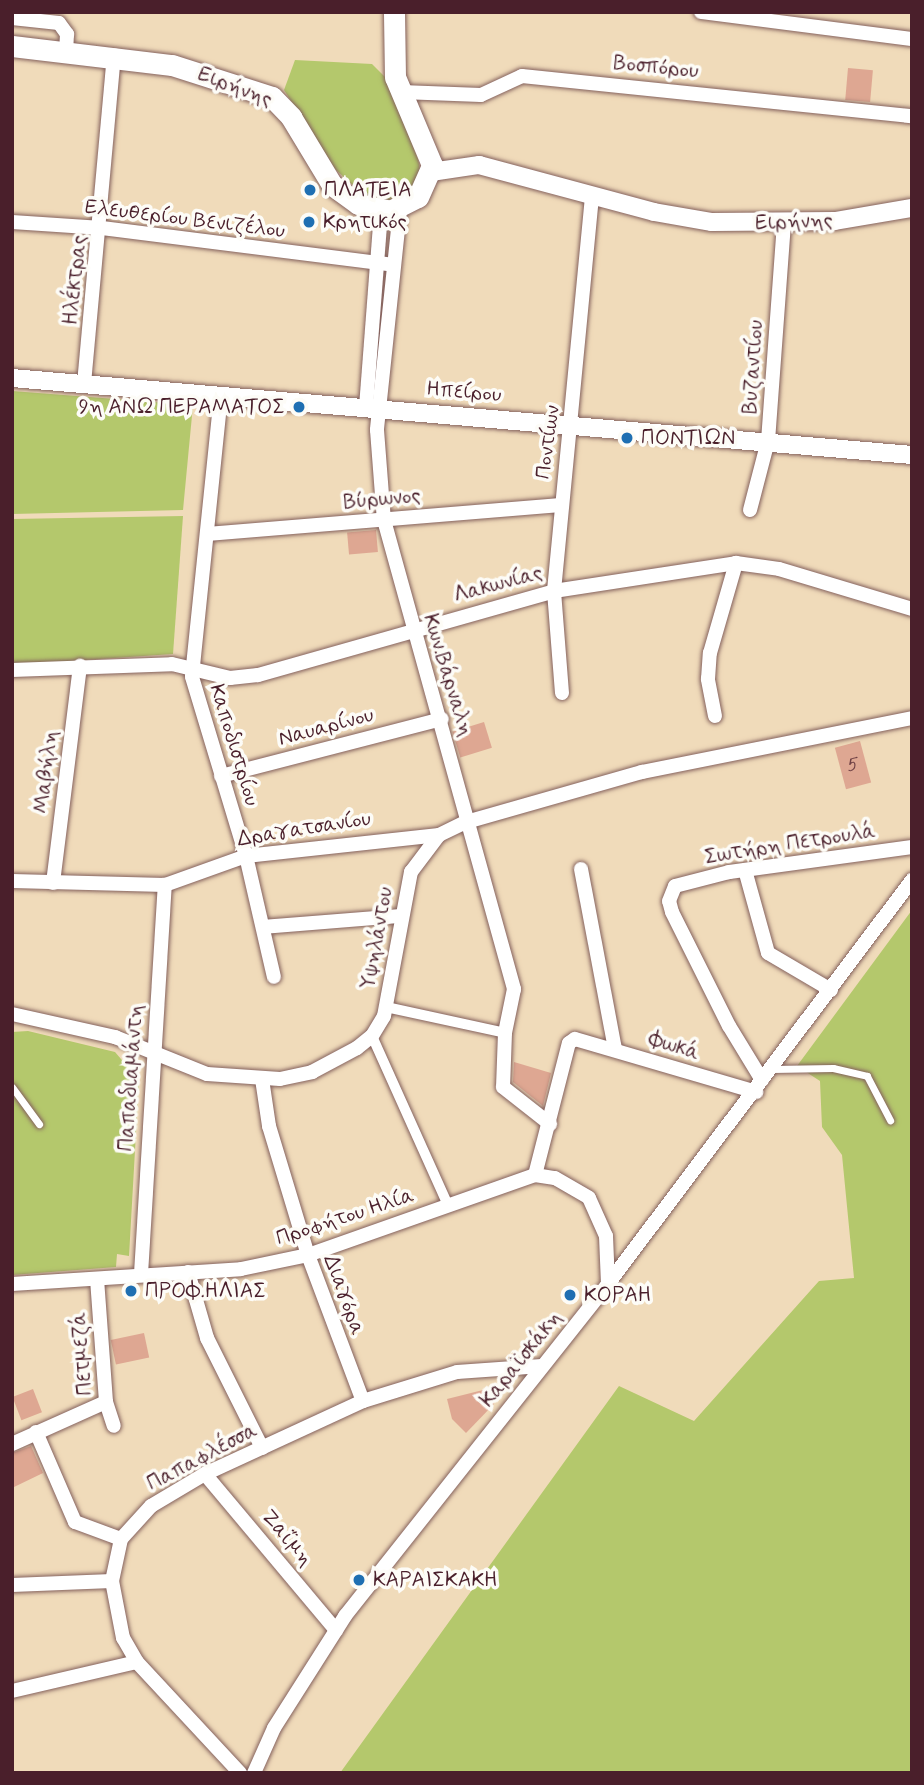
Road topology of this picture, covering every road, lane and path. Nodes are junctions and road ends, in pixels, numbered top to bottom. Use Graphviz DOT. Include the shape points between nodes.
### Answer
graph roads {
  1 [pos="394,12"];
  2 [pos="701,12"];
  3 [pos="12,18"];
  4 [pos="912,39"];
  5 [pos="12,46"];
  6 [pos="66,51"];
  7 [pos="114,55"];
  8 [pos="401,92"];
  9 [pos="912,116"];
  10 [pos="431,172"];
  11 [pos="592,196"];
  12 [pos="912,208"];
  13 [pos="390,210"];
  14 [pos="12,222"];
  15 [pos="784,225"];
  16 [pos="102,228"];
  17 [pos="377,264"];
  18 [pos="394,265"];
  19 [pos="12,378"];
  20 [pos="84,384"];
  21 [pos="220,395"];
  22 [pos="374,407"];
  23 [pos="572,424"];
  24 [pos="768,441"];
  25 [pos="912,455"];
  26 [pos="560,505"];
  27 [pos="750,510"];
  28 [pos="384,520"];
  29 [pos="208,534"];
  30 [pos="736,563"];
  31 [pos="554,591"];
  32 [pos="911,607"];
  33 [pos="411,629"];
  34 [pos="80,666"];
  35 [pos="12,670"];
  36 [pos="193,670"];
  37 [pos="562,693"];
  38 [pos="715,716"];
  39 [pos="912,718"];
  40 [pos="442,719"];
  41 [pos="221,776"];
  42 [pos="466,822"];
  43 [pos="439,835"];
  44 [pos="912,847"];
  45 [pos="246,856"];
  46 [pos="581,870"];
  47 [pos="745,870"];
  48 [pos="912,880"];
  49 [pos="12,881"];
  50 [pos="53,883"];
  51 [pos="166,885"];
  52 [pos="401,916"];
  53 [pos="263,927"];
  54 [pos="274,977"];
  55 [pos="831,990"];
  56 [pos="386,1007"];
  57 [pos="12,1014"];
  58 [pos="505,1033"];
  59 [pos="372,1036"];
  60 [pos="615,1049"];
  61 [pos="153,1055"];
  62 [pos="262,1079"];
  63 [pos="763,1080"];
  64 [pos="12,1087"];
  65 [pos="890,1120"];
  66 [pos="39,1124"];
  67 [pos="550,1124"];
  68 [pos="536,1175"];
  69 [pos="448,1205"];
  70 [pos="307,1255"];
  71 [pos="188,1272"];
  72 [pos="141,1274"];
  73 [pos="97,1279"];
  74 [pos="12,1284"];
  75 [pos="608,1284"];
  76 [pos="541,1366"];
  77 [pos="363,1401"];
  78 [pos="106,1402"];
  79 [pos="114,1426"];
  80 [pos="36,1432"];
  81 [pos="12,1444"];
  82 [pos="262,1448"];
  83 [pos="205,1474"];
  84 [pos="121,1539"];
  85 [pos="112,1581"];
  86 [pos="12,1585"];
  87 [pos="336,1630"];
  88 [pos="137,1662"];
  89 [pos="12,1691"];
  90 [pos="240,1773"];
  91 [pos="254,1773"];
  1 -- 8 [label="main road" via="393,61"];
  2 -- 4 [label="street"];
  3 -- 6 [label="street" via="59,23 67,34"];
  5 -- 6 [label="main road, Ειρήνης"];
  6 -- 7 [label="main road, Ειρήνης"];
  7 -- 13 [label="main road, Ειρήνης" via="196,71 272,97 291,117 332,185 358,204"];
  7 -- 16 [label="street, Ηλέκτρας"];
  8 -- 9 [label="street, Βοσπόρου" via="481,95 522,76"];
  8 -- 10 [label="main road" via="430,156"];
  10 -- 11 [label="street, Ειρήνης" via="479,165"];
  10 -- 13 [label="main road" via="418,197"];
  11 -- 15 [label="street, Ειρήνης" via="712,222"];
  11 -- 23 [label="street, Ποντίων"];
  12 -- 15 [label="street, Ειρήνης"];
  13 -- 17 [label="street, Κων.Βάρναλη"];
  13 -- 18 [label="street, Κων.Βάρναλη"];
  14 -- 16 [label="street, Ελευθερίου Βενιζέλου"];
  15 -- 24 [label="street, Βυζαντίου"];
  16 -- 17 [label="street, Ελευθερίου Βενιζέλου"];
  16 -- 20 [label="street, Ηλέκτρας"];
  17 -- 18 [label="street, Ελευθερίου Βενιζέλου"];
  17 -- 22 [label="street, Κων.Βάρναλη"];
  18 -- 22 [label="street, Κων.Βάρναλη"];
  19 -- 20 [label="street, Ηπείρου"];
  20 -- 21 [label="street, Ηπείρου"];
  21 -- 22 [label="street, Ηπείρου"];
  21 -- 29 [label="street, Καποδιστρίου"];
  22 -- 23 [label="street, Ηπείρου"];
  22 -- 28 [label="street, Κων.Βάρναλη"];
  23 -- 24 [label="street, Ηπείρου"];
  23 -- 26 [label="street, Ποντίων"];
  24 -- 25 [label="street, Ηπείρου"];
  24 -- 27 [label="street, Βυζαντίου"];
  26 -- 28 [label="street, Βύρωνος"];
  26 -- 31 [label="street, Ποντίων"];
  28 -- 29 [label="street, Βύρωνος"];
  28 -- 33 [label="street, Κων.Βάρναλη"];
  29 -- 36 [label="street, Καποδιστρίου"];
  30 -- 31 [label="street, Λακωνίας"];
  30 -- 32 [label="street, Λακωνίας" via="779,569"];
  30 -- 38 [label="street" via="710,653 708,679"];
  31 -- 33 [label="street, Λακωνίας"];
  31 -- 37 [label="street, Ποντίων"];
  33 -- 36 [label="street, Λακωνίας" via="258,675 230,678"];
  33 -- 40 [label="street, Κων.Βάρναλη"];
  34 -- 35 [label="street, Λακωνίας"];
  34 -- 36 [label="street, Λακωνίας" via="172,664"];
  34 -- 50 [label="street, Μαβήλη"];
  36 -- 41 [label="street, Καποδιστρίου"];
  39 -- 42 [label="street, Υψηλάντου" via="722,753"];
  40 -- 41 [label="street, Ναυαρίνου"];
  40 -- 42 [label="street, Κων.Βάρναλη"];
  41 -- 45 [label="street, Καποδιστρίου"];
  42 -- 43 [label="street, Υψηλάντου"];
  42 -- 58 [label="street, Κων.Βάρναλη" via="514,989"];
  43 -- 45 [label="street, Δραγατσανίου"];
  43 -- 52 [label="street, Υψηλάντου" via="411,872"];
  44 -- 47 [label="street, Σωτήρη Πετρουλά"];
  45 -- 51 [label="street, Δραγατσανίου"];
  45 -- 53 [label="street, Καποδιστρίου"];
  46 -- 60 [label="street"];
  47 -- 55 [label="street" via="768,953"];
  47 -- 63 [label="street, Σωτήρη Πετρουλά" via="675,886 669,901 729,1026"];
  48 -- 55 [label="street, Καραϊσκάκη"];
  49 -- 50 [label="street, Δραγατσανίου"];
  50 -- 51 [label="street, Δραγατσανίου"];
  51 -- 61 [label="street, Παπαδιαμάντη"];
  52 -- 53 [label="street"];
  52 -- 56 [label="street, Υψηλάντου"];
  53 -- 54 [label="street, Καποδιστρίου"];
  55 -- 63 [label="street, Καραϊσκάκη"];
  56 -- 58 [label="street"];
  56 -- 59 [label="street, Υψηλάντου"];
  57 -- 61 [label="street" via="116,1037"];
  58 -- 67 [label="street, Κων.Βάρναλη" via="503,1087"];
  59 -- 62 [label="street" via="312,1072"];
  59 -- 69 [label="street"];
  60 -- 63 [label="street, Φωκά"];
  60 -- 67 [label="street, Φωκά" via="581,1039 569,1043"];
  61 -- 62 [label="street" via="207,1074"];
  61 -- 72 [label="street, Παπαδιαμάντη"];
  62 -- 70 [label="street, Διαγόρα" via="269,1126"];
  63 -- 65 [label="lane" via="834,1068 867,1076"];
  63 -- 75 [label="street, Καραϊσκάκη"];
  64 -- 66 [label="lane"];
  67 -- 68 [label="street"];
  68 -- 69 [label="street, Προφήτου Ηλία"];
  68 -- 75 [label="street" via="555,1178 589,1198 606,1236"];
  69 -- 70 [label="street, Προφήτου Ηλία"];
  70 -- 71 [label="street, Προφήτου Ηλία" via="240,1269"];
  70 -- 77 [label="street, Διαγόρα"];
  71 -- 72 [label="street, Προφήτου Ηλία"];
  71 -- 82 [label="street" via="207,1338"];
  72 -- 73 [label="street, Προφήτου Ηλία"];
  73 -- 74 [label="street, Προφήτου Ηλία"];
  73 -- 78 [label="street, Πετμεζά"];
  75 -- 76 [label="street, Καραϊσκάκη"];
  76 -- 77 [label="street, Παπαφλέσσα" via="457,1372"];
  76 -- 87 [label="street, Καραϊσκάκη"];
  77 -- 82 [label="street, Παπαφλέσσα"];
  78 -- 79 [label="street, Πετμεζά"];
  78 -- 80 [label="street"];
  80 -- 81 [label="street"];
  80 -- 84 [label="street" via="75,1522"];
  82 -- 83 [label="street, Παπαφλέσσα"];
  83 -- 84 [label="street, Παπαφλέσσα" via="151,1506"];
  83 -- 87 [label="street, Ζαΐμη"];
  84 -- 85 [label="street"];
  85 -- 86 [label="street"];
  85 -- 88 [label="street" via="115,1614"];
  87 -- 91 [label="street, Καραϊσκάκη" via="274,1728"];
  88 -- 89 [label="street"];
  88 -- 90 [label="street"];
}
